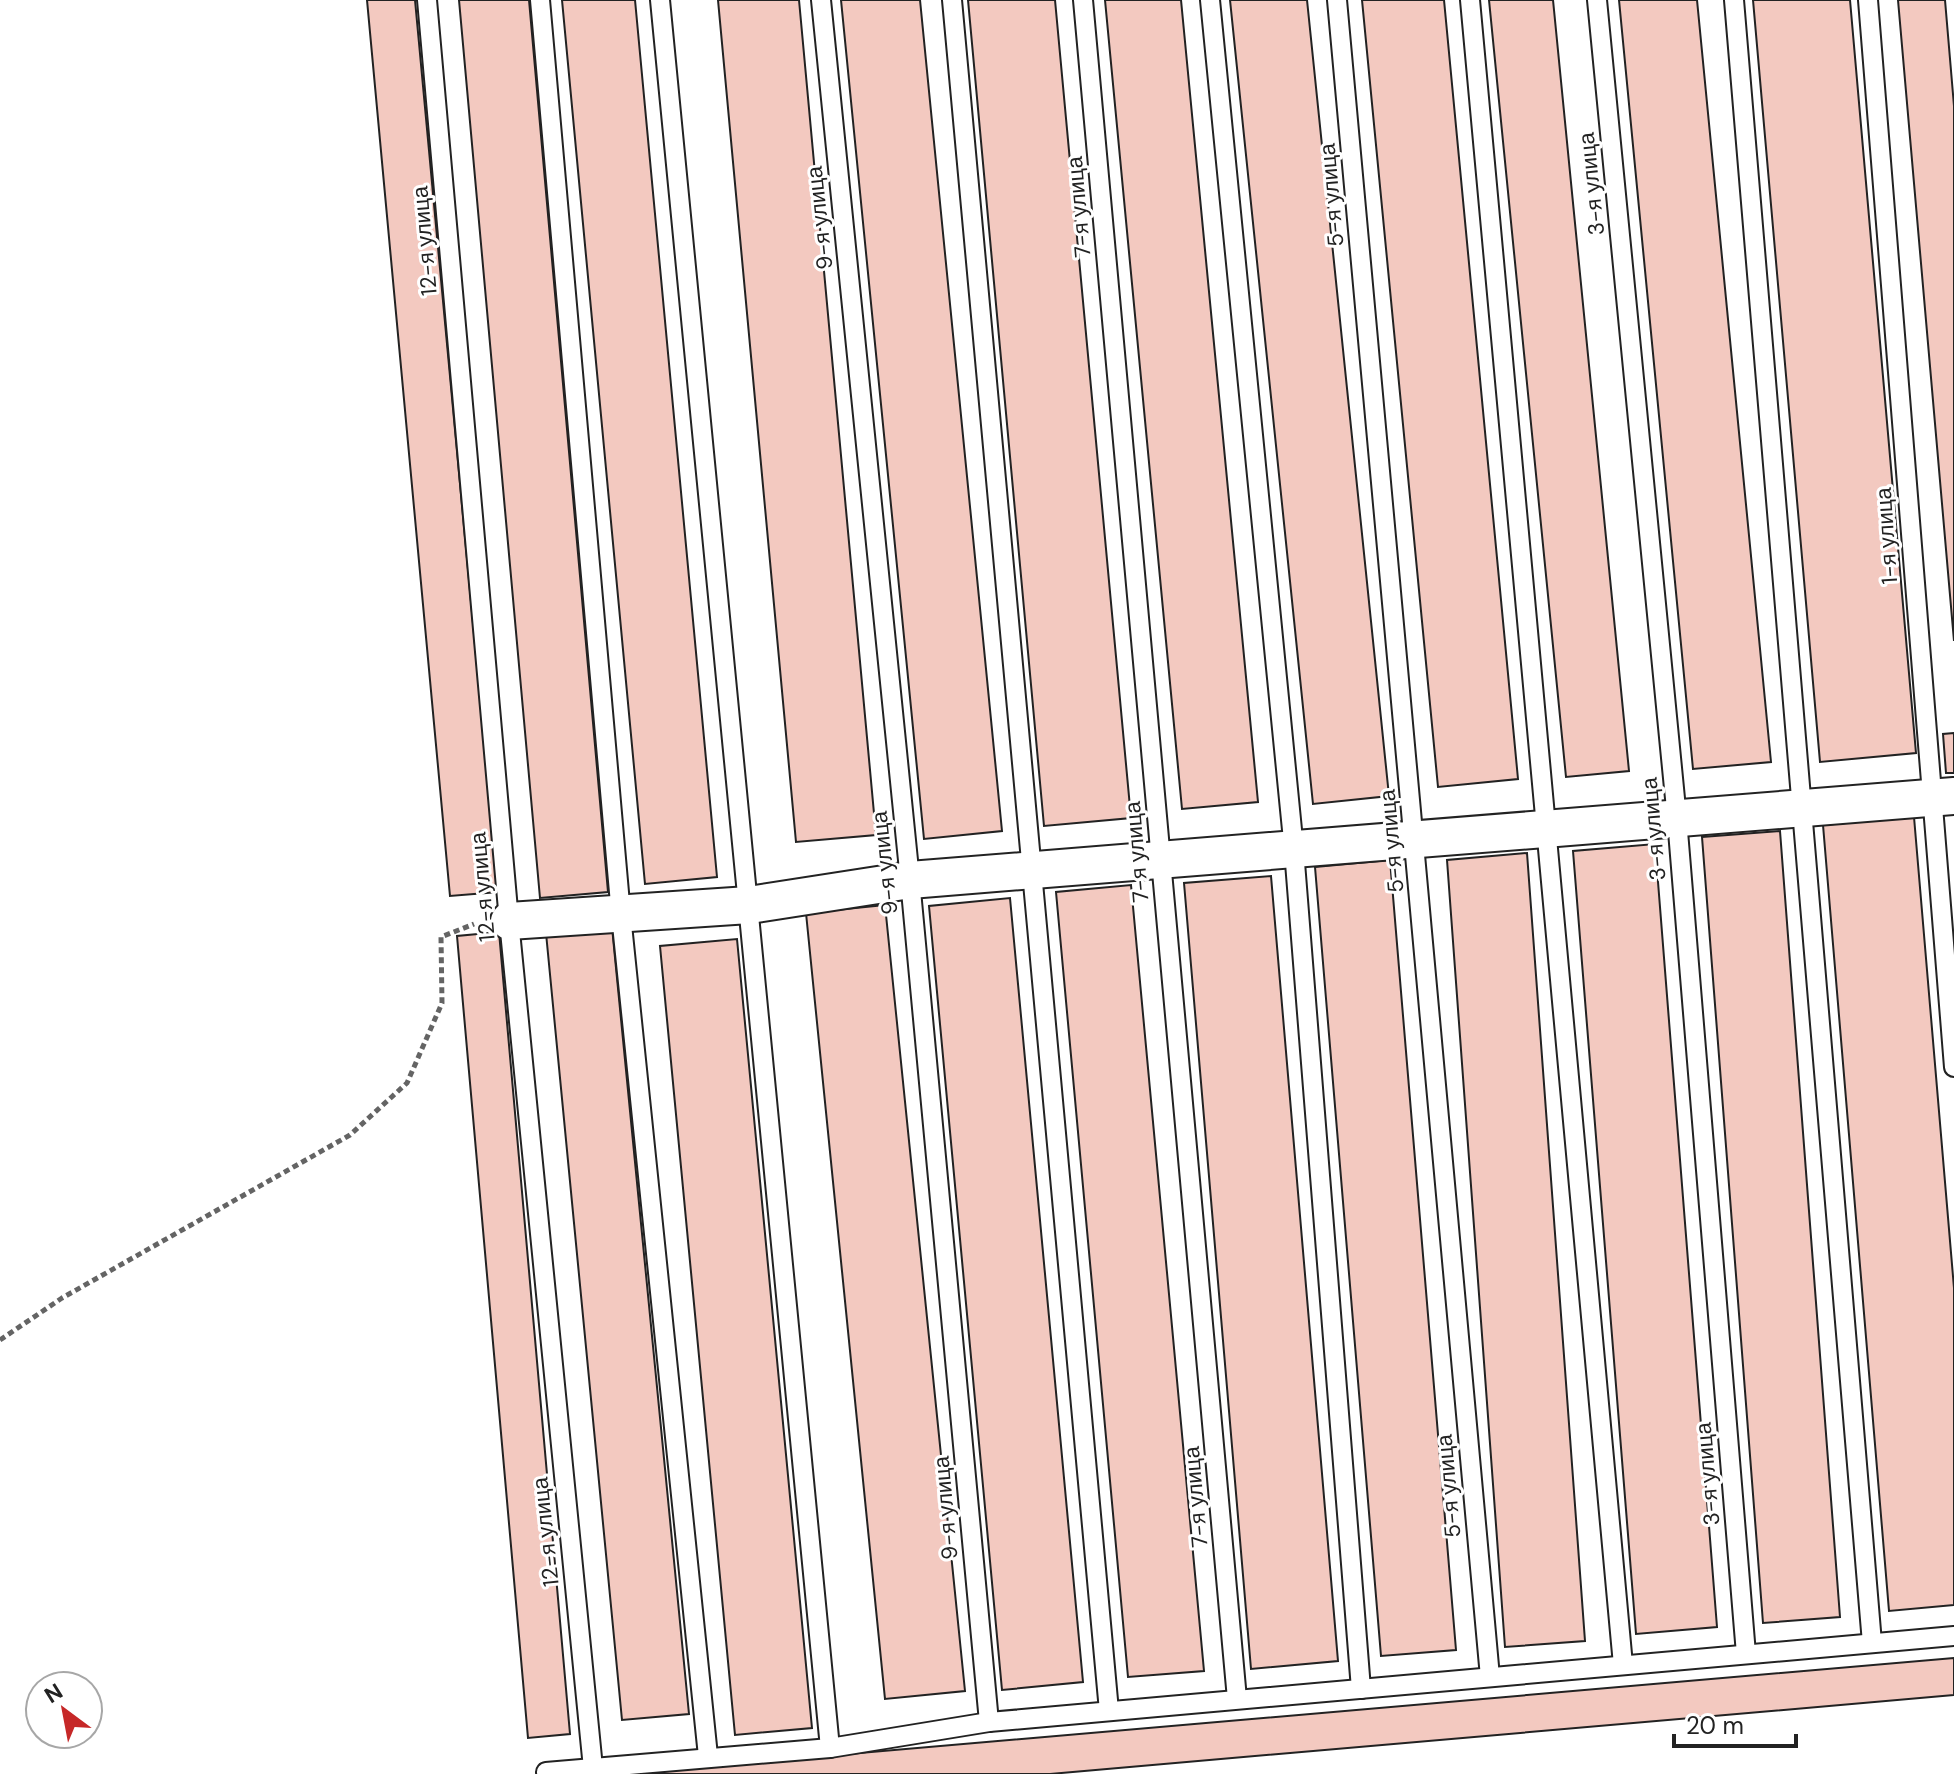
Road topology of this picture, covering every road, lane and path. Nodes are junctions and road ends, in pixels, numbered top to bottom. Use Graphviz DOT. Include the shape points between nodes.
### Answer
graph roads {
  1 [pos="427,0"];
  2 [pos="540,0"];
  3 [pos="660,0"];
  4 [pos="821,0"];
  5 [pos="952,0"];
  6 [pos="1083,0"];
  7 [pos="1210,0"];
  8 [pos="1337,0"];
  9 [pos="1470,0"];
  10 [pos="1597,0"];
  11 [pos="1734,0"];
  12 [pos="1868,0"];
  13 [pos="1942,797"];
  14 [pos="1801,809"];
  15 [pos="1677,819"];
  16 [pos="1548,829"];
  17 [pos="1415,840"];
  18 [pos="1294,850"];
  19 [pos="1161,860"];
  20 [pos="1035,870"];
  21 [pos="910,880"];
  22 [pos="749,905"];
  23 [pos="621,915"];
  24 [pos="509,921"];
  25 [pos="1954,1067"];
  26 [pos="0,1340"];
  27 [pos="1954,1636"];
  28 [pos="1872,1643"];
  29 [pos="1746,1654"];
  30 [pos="1623,1665"];
  31 [pos="1490,1677"];
  32 [pos="1361,1689"];
  33 [pos="1237,1699"];
  34 [pos="1109,1711"];
  35 [pos="989,1722"];
  36 [pos="830,1748"];
  37 [pos="708,1756"];
  38 [pos="593,1768"];
  39 [pos="546,1772"];
  1 -- 24 [label="lane, 12-я улица"];
  2 -- 23 [label="lane"];
  3 -- 22 [label="lane"];
  4 -- 21 [label="lane, 9-я улица"];
  5 -- 20 [label="lane"];
  6 -- 19 [label="lane, 7-я улица"];
  7 -- 18 [label="lane"];
  8 -- 17 [label="lane, 5-я улица"];
  9 -- 16 [label="lane"];
  10 -- 15 [label="lane, 3-я улица"];
  11 -- 14 [label="lane"];
  12 -- 13 [label="lane, 1-я улица"];
  13 -- 14 [label="street"];
  13 -- 25 [label="lane, 1-я улица"];
  14 -- 15 [label="street"];
  14 -- 28 [label="lane"];
  15 -- 16 [label="street"];
  15 -- 29 [label="lane, 3-я улица"];
  16 -- 17 [label="street"];
  16 -- 30 [label="lane"];
  17 -- 18 [label="street"];
  17 -- 31 [label="lane, 5-я улица"];
  18 -- 19 [label="street"];
  18 -- 32 [label="lane"];
  19 -- 20 [label="street"];
  19 -- 33 [label="lane, 7-я улица"];
  20 -- 21 [label="street"];
  20 -- 34 [label="lane"];
  21 -- 22 [label="street"];
  21 -- 35 [label="lane, 9-я улица"];
  22 -- 23 [label="street"];
  22 -- 36 [label="lane"];
  23 -- 24 [label="street"];
  23 -- 37 [label="lane"];
  24 -- 26 [label="path" via="478,922 441,937 442,1003 407,1083 350,1135 62,1298"];
  24 -- 38 [label="lane, 12-я улица"];
  27 -- 28 [label="lane"];
  28 -- 29 [label="lane"];
  29 -- 30 [label="lane"];
  30 -- 31 [label="lane"];
  31 -- 32 [label="lane"];
  32 -- 33 [label="lane"];
  33 -- 34 [label="lane"];
  34 -- 35 [label="lane"];
  35 -- 36 [label="lane"];
  36 -- 37 [label="lane"];
  37 -- 38 [label="lane"];
  38 -- 39 [label="lane"];
}
